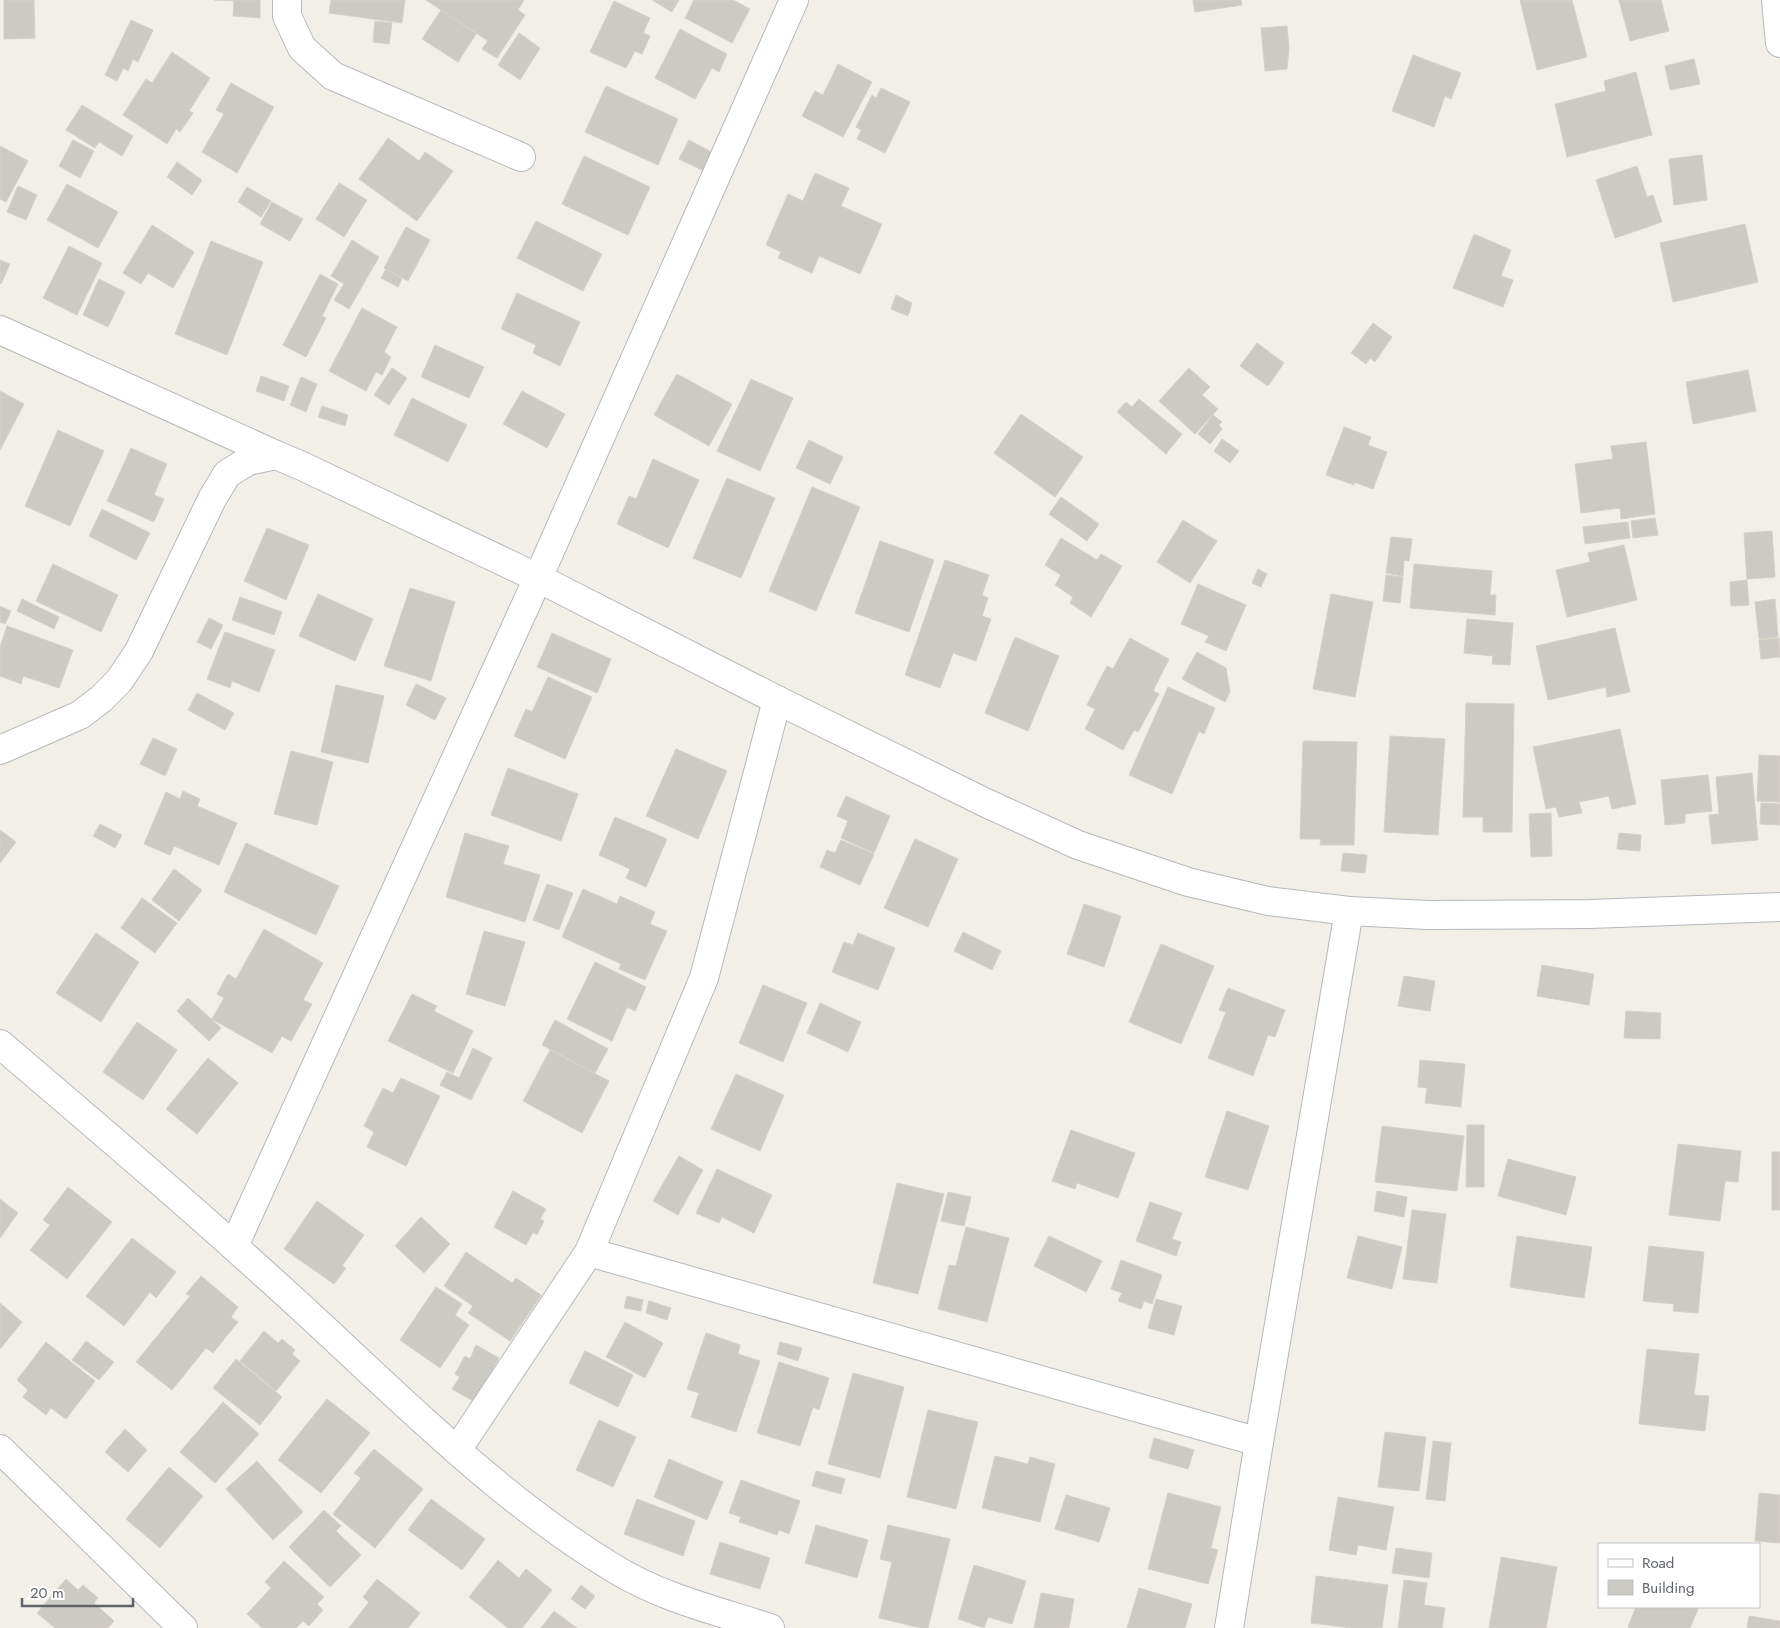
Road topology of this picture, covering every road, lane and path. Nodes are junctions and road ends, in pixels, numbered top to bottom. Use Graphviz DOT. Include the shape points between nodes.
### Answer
graph roads {
  1 [pos="286,0"];
  2 [pos="794,0"];
  3 [pos="1776,0"];
  4 [pos="1780,43"];
  5 [pos="521,157"];
  6 [pos="0,330"];
  7 [pos="276,455"];
  8 [pos="538,578"];
  9 [pos="777,700"];
  10 [pos="0,750"];
  11 [pos="1780,907"];
  12 [pos="1349,911"];
  13 [pos="0,1044"];
  14 [pos="234,1246"];
  15 [pos="589,1252"];
  16 [pos="1259,1442"];
  17 [pos="0,1449"];
  18 [pos="457,1450"];
  19 [pos="183,1628"];
  20 [pos="770,1628"];
  21 [pos="1229,1628"];
  1 -- 5 [label="street" via="287,16 302,48 333,76"];
  2 -- 8 [label="street"];
  3 -- 4 [label="street"];
  6 -- 7 [label="street"];
  7 -- 8 [label="street"];
  7 -- 10 [label="street" via="248,460 226,474 139,651 119,681 80,715"];
  8 -- 9 [label="street"];
  8 -- 14 [label="street"];
  9 -- 12 [label="street" via="1078,845 1188,882 1268,901"];
  9 -- 15 [label="street" via="704,978"];
  11 -- 12 [label="street" via="1590,914 1428,915"];
  12 -- 16 [label="street"];
  13 -- 14 [label="street"];
  14 -- 18 [label="street"];
  15 -- 16 [label="street"];
  15 -- 18 [label="street"];
  16 -- 21 [label="street"];
  17 -- 19 [label="street"];
  18 -- 20 [label="street" via="541,1519 616,1570 670,1596"];
}
